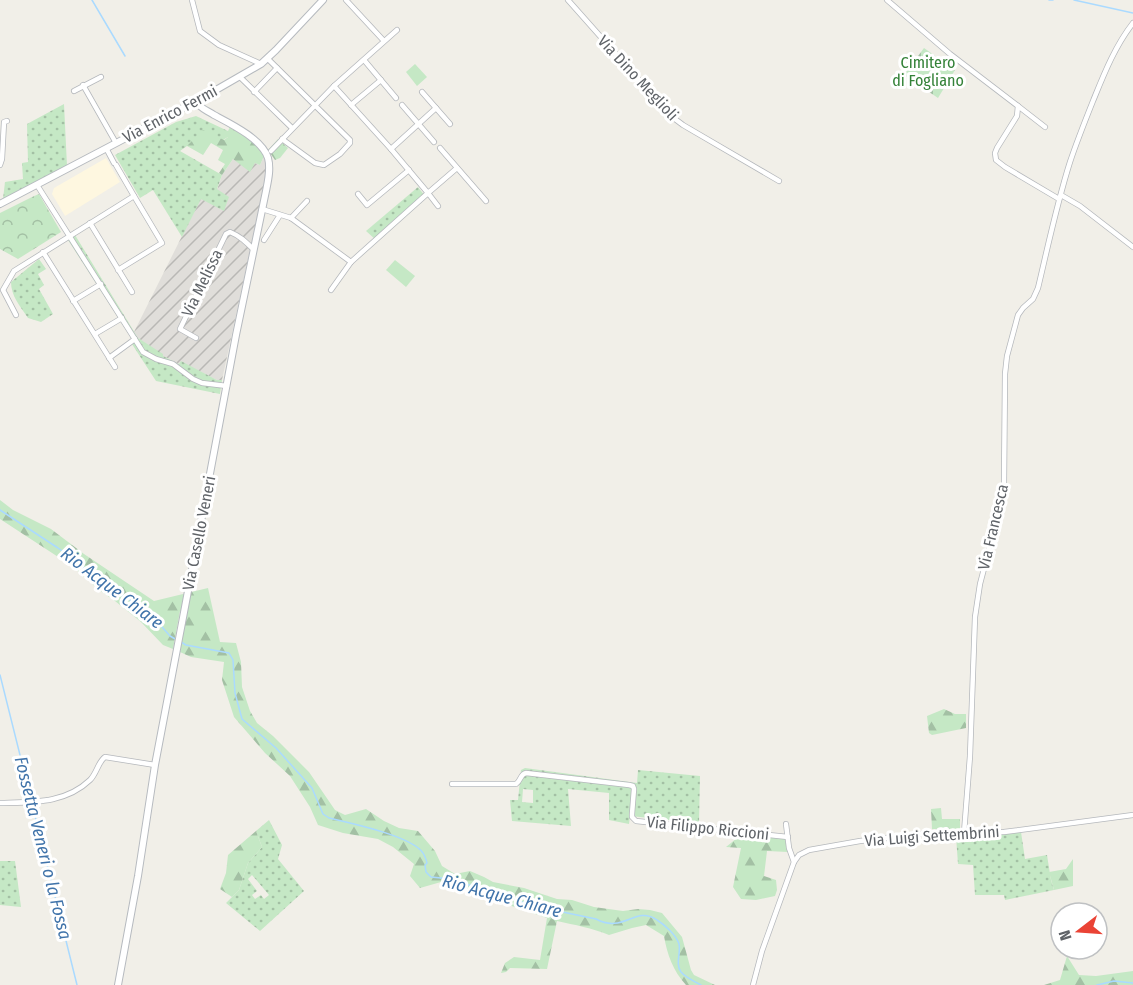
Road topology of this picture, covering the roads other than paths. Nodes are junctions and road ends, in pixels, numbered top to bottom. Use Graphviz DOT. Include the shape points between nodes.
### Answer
graph roads {
  1 [pos="192,0"];
  2 [pos="323,0"];
  3 [pos="346,0"];
  4 [pos="568,0"];
  5 [pos="887,0"];
  6 [pos="1133,23"];
  7 [pos="397,30"];
  8 [pos="384,41"];
  9 [pos="268,59"];
  10 [pos="364,60"];
  11 [pos="261,64"];
  12 [pos="277,68"];
  13 [pos="100,77"];
  14 [pos="240,77"];
  15 [pos="381,80"];
  16 [pos="83,85"];
  17 [pos="334,86"];
  18 [pos="74,91"];
  19 [pos="254,92"];
  20 [pos="422,92"];
  21 [pos="396,98"];
  22 [pos="199,99"];
  23 [pos="351,105"];
  24 [pos="402,105"];
  25 [pos="1018,105"];
  26 [pos="315,106"];
  27 [pos="436,108"];
  28 [pos="7,121"];
  29 [pos="450,124"];
  30 [pos="419,125"];
  31 [pos="1045,127"];
  32 [pos="292,128"];
  33 [pos="282,139"];
  34 [pos="434,142"];
  35 [pos="116,143"];
  36 [pos="106,148"];
  37 [pos="440,148"];
  38 [pos="391,149"];
  39 [pos="271,151"];
  40 [pos="0,165"];
  41 [pos="457,168"];
  42 [pos="408,170"];
  43 [pos="779,181"];
  44 [pos="37,185"];
  45 [pos="428,193"];
  46 [pos="358,194"];
  47 [pos="134,196"];
  48 [pos="1060,197"];
  49 [pos="307,201"];
  50 [pos="486,201"];
  51 [pos="0,204"];
  52 [pos="438,206"];
  53 [pos="262,209"];
  54 [pos="280,215"];
  55 [pos="291,218"];
  56 [pos="90,223"];
  57 [pos="256,235"];
  58 [pos="68,236"];
  59 [pos="240,237"];
  60 [pos="264,240"];
  61 [pos="1133,247"];
  62 [pos="253,249"];
  63 [pos="43,252"];
  64 [pos="351,262"];
  65 [pos="118,270"];
  66 [pos="101,284"];
  67 [pos="331,290"];
  68 [pos="132,292"];
  69 [pos="73,301"];
  70 [pos="16,315"];
  71 [pos="122,318"];
  72 [pos="95,334"];
  73 [pos="196,338"];
  74 [pos="135,339"];
  75 [pos="110,358"];
  76 [pos="115,367"];
  77 [pos="227,386"];
  78 [pos="155,765"];
  79 [pos="452,784"];
  80 [pos="0,803"];
  81 [pos="1133,815"];
  82 [pos="786,824"];
  83 [pos="964,833"];
  84 [pos="788,837"];
  85 [pos="794,862"];
  86 [pos="118,985"];
  87 [pos="753,985"];
  1 -- 11 [label="street" via="200,31 219,45"];
  2 -- 9 [label="street, Via Enrico Fermi"];
  3 -- 8 [label="street"];
  4 -- 43 [label="street, Via Dino Meglioli" via="671,117"];
  5 -- 25 [label="street"];
  6 -- 48 [label="street, Via Francesca" via="1123,35 1097,91"];
  7 -- 8 [label="street"];
  8 -- 10 [label="street"];
  9 -- 11 [label="street, Via Enrico Fermi"];
  9 -- 12 [label="street"];
  10 -- 15 [label="street"];
  10 -- 17 [label="street"];
  11 -- 14 [label="street, Via Enrico Fermi"];
  12 -- 19 [label="street"];
  12 -- 26 [label="street"];
  13 -- 16 [label="street"];
  14 -- 19 [label="street"];
  14 -- 22 [label="street, Via Enrico Fermi"];
  15 -- 21 [label="street"];
  15 -- 23 [label="street"];
  16 -- 18 [label="street"];
  16 -- 35 [label="street"];
  17 -- 23 [label="street"];
  17 -- 26 [label="street"];
  19 -- 32 [label="street"];
  20 -- 27 [label="street"];
  22 -- 35 [label="street, Via Enrico Fermi"];
  22 -- 53 [label="street, Via Casello Veneri" via="208,111 264,149 269,170"];
  23 -- 38 [label="street"];
  24 -- 30 [label="street"];
  25 -- 31 [label="street"];
  25 -- 48 [label="street" via="1017,116 997,148 996,160"];
  26 -- 32 [label="street"];
  26 -- 33 [label="street" via="350,140 349,146 324,165 315,163"];
  27 -- 29 [label="street"];
  27 -- 30 [label="street"];
  28 -- 40 [label="street"];
  30 -- 34 [label="street"];
  30 -- 38 [label="street"];
  32 -- 33 [label="street"];
  33 -- 39 [label="street"];
  35 -- 36 [label="street, Via Enrico Fermi"];
  36 -- 44 [label="street, Via Enrico Fermi"];
  36 -- 47 [label="street"];
  37 -- 41 [label="street"];
  38 -- 42 [label="street"];
  41 -- 45 [label="street"];
  41 -- 50 [label="street"];
  42 -- 45 [label="street"];
  42 -- 46 [label="street" via="367,205"];
  44 -- 51 [label="street, Via Enrico Fermi"];
  44 -- 58 [label="street"];
  45 -- 52 [label="street"];
  45 -- 64 [label="street"];
  47 -- 56 [label="street"];
  47 -- 65 [label="street" via="162,243"];
  48 -- 61 [label="street" via="1080,206"];
  48 -- 83 [label="street, Via Francesca" via="1038,288 1018,315 1007,356 1004,484 976,603"];
  49 -- 55 [label="street"];
  53 -- 54 [label="street"];
  53 -- 57 [label="street, Via Casello Veneri"];
  54 -- 55 [label="street"];
  54 -- 60 [label="street"];
  55 -- 64 [label="street"];
  56 -- 58 [label="street"];
  56 -- 65 [label="street"];
  57 -- 59 [label="street, Via Melissa"];
  57 -- 62 [label="street, Via Casello Veneri"];
  58 -- 63 [label="street"];
  58 -- 66 [label="street"];
  59 -- 62 [label="street, Via Melissa"];
  59 -- 73 [label="street, Via Melissa" via="225,234 180,329"];
  62 -- 77 [label="street, Via Casello Veneri"];
  63 -- 69 [label="street"];
  63 -- 70 [label="street" via="14,271 3,288"];
  64 -- 67 [label="street"];
  65 -- 68 [label="street"];
  66 -- 69 [label="street"];
  66 -- 71 [label="street"];
  69 -- 72 [label="street"];
  71 -- 72 [label="street"];
  71 -- 74 [label="street"];
  72 -- 75 [label="street"];
  74 -- 75 [label="street"];
  74 -- 77 [label="street" via="149,356 173,364 193,379 206,385"];
  75 -- 76 [label="street"];
  77 -- 78 [label="street, Via Casello Veneri"];
  78 -- 80 [label="street" via="105,757 89,781 71,794 49,801"];
  78 -- 86 [label="street, Via Casello Veneri"];
  79 -- 84 [label="street, Via Filippo Riccioni" via="516,784 526,772 629,785 634,789 632,817 636,821"];
  81 -- 83 [label="street, Via Luigi Settembrini" via="1004,832"];
  82 -- 84 [label="street, Via Filippo Riccioni"];
  83 -- 85 [label="street, Via Luigi Settembrini" via="908,835 813,848"];
  84 -- 85 [label="street, Via Filippo Riccioni"];
  85 -- 87 [label="street"];
}
